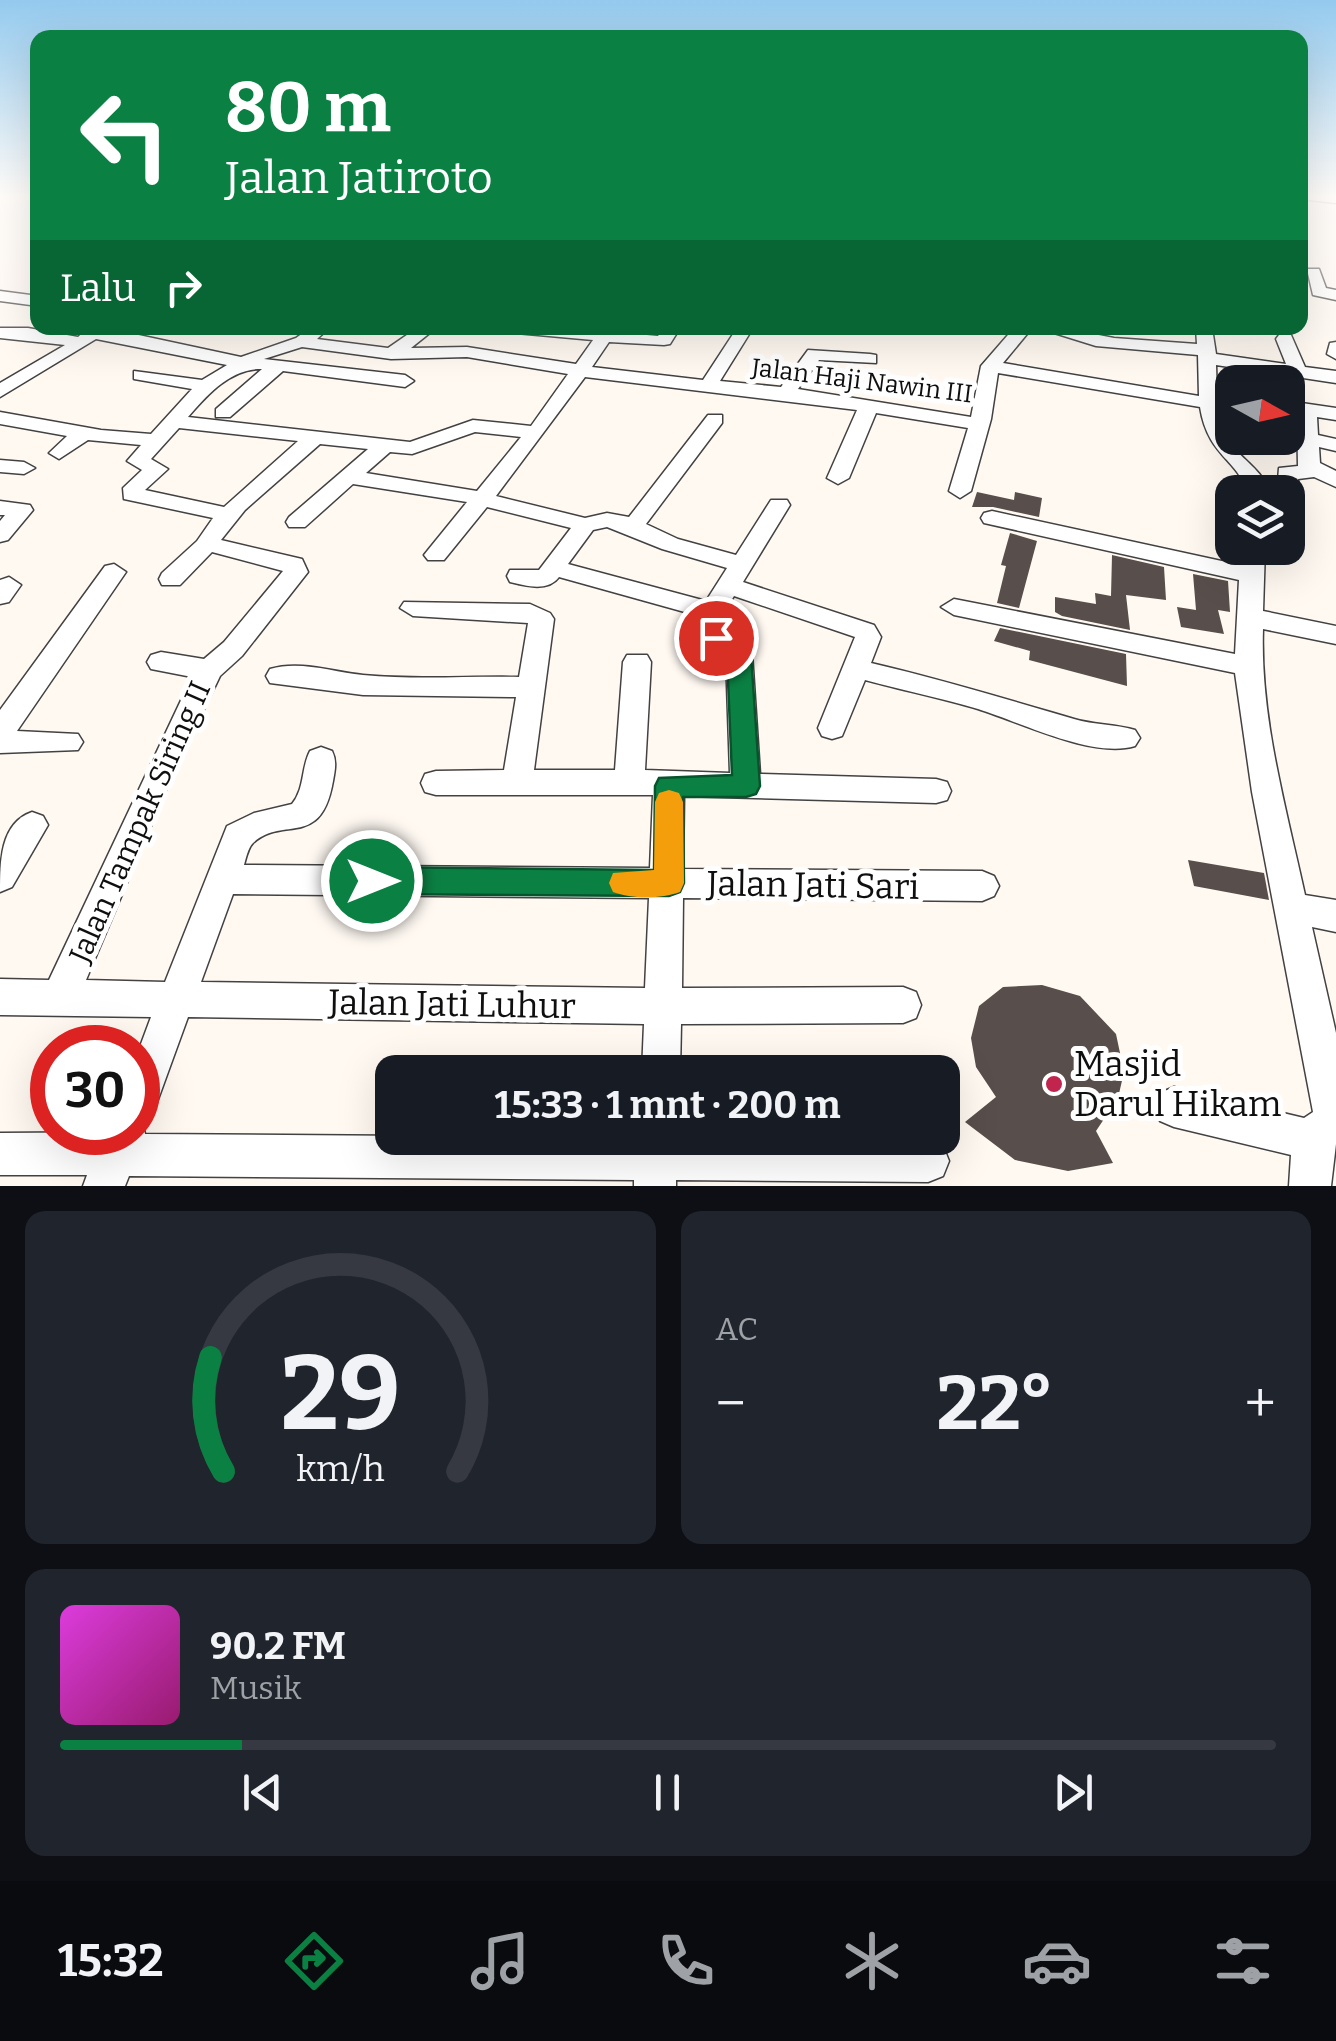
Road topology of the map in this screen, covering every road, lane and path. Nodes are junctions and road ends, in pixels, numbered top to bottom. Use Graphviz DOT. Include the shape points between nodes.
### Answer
graph roads {
  1 [pos="1308,272"];
  2 [pos="1308,275"];
  3 [pos="1336,275"];
  4 [pos="1336,295"];
  5 [pos="0,296"];
  6 [pos="30,300"];
  7 [pos="30,330"];
  8 [pos="0,333"];
  9 [pos="89,335"];
  10 [pos="96,335"];
  11 [pos="311,335"];
  12 [pos="418,335"];
  13 [pos="584,335"];
  14 [pos="620,335"];
  15 [pos="643,335"];
  16 [pos="666,335"];
  17 [pos="740,335"];
  18 [pos="1017,335"];
  19 [pos="1097,335"];
  20 [pos="1205,335"];
  21 [pos="604,337"];
  22 [pos="1286,339"];
  23 [pos="302,342"];
  24 [pos="391,354"];
  25 [pos="1207,355"];
  26 [pos="870,360"];
  27 [pos="242,363"];
  28 [pos="278,365"];
  29 [pos="1255,365"];
  30 [pos="1296,365"];
  31 [pos="990,366"];
  32 [pos="582,370"];
  33 [pos="141,374"];
  34 [pos="1305,374"];
  35 [pos="1336,377"];
  36 [pos="405,381"];
  37 [pos="206,386"];
  38 [pos="708,386"];
  39 [pos="0,391"];
  40 [pos="786,393"];
  41 [pos="1207,399"];
  42 [pos="1215,399"];
  43 [pos="869,406"];
  44 [pos="1305,409"];
  45 [pos="223,413"];
  46 [pos="1336,414"];
  47 [pos="0,418"];
  48 [pos="716,419"];
  49 [pos="174,421"];
  50 [pos="978,424"];
  51 [pos="1305,431"];
  52 [pos="84,433"];
  53 [pos="536,433"];
  54 [pos="316,438"];
  55 [pos="1308,439"];
  56 [pos="154,440"];
  57 [pos="1336,444"];
  58 [pos="385,445"];
  59 [pos="58,453"];
  60 [pos="0,466"];
  61 [pos="24,468"];
  62 [pos="1313,471"];
  63 [pos="1251,475"];
  64 [pos="1287,475"];
  65 [pos="348,477"];
  66 [pos="838,478"];
  67 [pos="1336,480"];
  68 [pos="960,491"];
  69 [pos="480,498"];
  70 [pos="779,505"];
  71 [pos="0,508"];
  72 [pos="226,514"];
  73 [pos="992,518"];
  74 [pos="296,522"];
  75 [pos="585,525"];
  76 [pos="634,525"];
  77 [pos="0,534"];
  78 [pos="207,544"];
  79 [pos="436,555"];
  80 [pos="1215,555"];
  81 [pos="1252,565"];
  82 [pos="554,568"];
  83 [pos="114,572"];
  84 [pos="736,575"];
  85 [pos="519,576"];
  86 [pos="171,578"];
  87 [pos="954,607"];
  88 [pos="413,608"];
  89 [pos="712,610"];
  90 [pos="1248,616"];
  91 [pos="1336,635"];
  92 [pos="160,662"];
  93 [pos="637,662"];
  94 [pos="1248,666"];
  95 [pos="854,668"];
  96 [pos="208,670"];
  97 [pos="280,676"];
  98 [pos="531,687"];
  99 [pos="13,694"];
  100 [pos="832,728"];
  101 [pos="0,732"];
  102 [pos="1124,738"];
  103 [pos="0,742"];
  104 [pos="68,742"];
  105 [pos="321,759"];
  106 [pos="518,780"];
  107 [pos="630,782"];
  108 [pos="436,783"];
  109 [pos="669,786"];
  110 [pos="746,786"];
  111 [pos="936,791"];
  112 [pos="32,825"];
  113 [pos="0,877"];
  114 [pos="223,880"];
  115 [pos="669,883"];
  116 [pos="982,886"];
  117 [pos="1290,907"];
  118 [pos="1336,916"];
  119 [pos="0,997"];
  120 [pos="60,998"];
  121 [pos="177,1001"];
  122 [pos="903,1005"];
  123 [pos="665,1006"];
  124 [pos="160,1045"];
  125 [pos="662,1055"];
  126 [pos="1174,1106"];
  127 [pos="1328,1129"];
  128 [pos="0,1154"];
  129 [pos="115,1158"];
  130 [pos="657,1161"];
  131 [pos="928,1162"];
  132 [pos="1310,1186"];
  1 -- 3 [label="street"];
  2 -- 4 [label="street" via="1319,292"];
  5 -- 6 [label="street"];
  7 -- 8 [label="street"];
  9 -- 39 [label="street"];
  10 -- 27 [label="street"];
  11 -- 23 [label="street"];
  12 -- 24 [label="street"];
  13 -- 21 [label="street"];
  14 -- 21 [label="street"];
  15 -- 16 [label="street"];
  17 -- 38 [label="street"];
  18 -- 31 [label="street"];
  19 -- 25 [label="street"];
  20 -- 25 [label="street"];
  21 -- 32 [label="street"];
  22 -- 30 [label="street"];
  23 -- 24 [label="street, Jalan Haji Nawin III"];
  23 -- 27 [label="street"];
  24 -- 32 [label="street, Jalan Haji Nawin III" via="467,352"];
  25 -- 29 [label="street"];
  25 -- 41 [label="street"];
  26 -- 40 [label="street" via="814,354"];
  27 -- 28 [label="street"];
  27 -- 37 [label="street"];
  28 -- 36 [label="street"];
  28 -- 45 [label="street"];
  31 -- 41 [label="street, Jalan Haji Nawin III"];
  31 -- 50 [label="street, Jalan Haji Nawin III"];
  32 -- 38 [label="street, Jalan Haji Nawin III"];
  32 -- 53 [label="street"];
  33 -- 37 [label="street"];
  34 -- 35 [label="street"];
  37 -- 49 [label="street"];
  38 -- 40 [label="street, Jalan Haji Nawin III"];
  40 -- 43 [label="street, Jalan Haji Nawin III"];
  41 -- 42 [label="street, Jalan Haji Nawin III"];
  41 -- 63 [label="street" via="1218,439"];
  43 -- 50 [label="street, Jalan Haji Nawin III"];
  43 -- 66 [label="street"];
  44 -- 46 [label="street"];
  47 -- 52 [label="street"];
  48 -- 76 [label="street"];
  49 -- 54 [label="street"];
  49 -- 56 [label="street"];
  50 -- 68 [label="street"];
  51 -- 55 [label="street"];
  52 -- 56 [label="street"];
  52 -- 59 [label="street"];
  53 -- 58 [label="street" via="473,426 422,447"];
  53 -- 69 [label="street"];
  54 -- 58 [label="street"];
  54 -- 72 [label="street"];
  55 -- 57 [label="street"];
  55 -- 62 [label="street"];
  56 -- 72 [label="street" via="138,461 157,469 132,494"];
  58 -- 65 [label="street"];
  60 -- 61 [label="street"];
  62 -- 64 [label="street"];
  62 -- 67 [label="street"];
  65 -- 69 [label="street"];
  65 -- 74 [label="street"];
  69 -- 75 [label="street"];
  69 -- 79 [label="street"];
  70 -- 84 [label="street"];
  71 -- 77 [label="street" via="22,510"];
  72 -- 78 [label="street"];
  73 -- 80 [label="street"];
  75 -- 76 [label="street"];
  75 -- 82 [label="street"];
  76 -- 84 [label="street"];
  78 -- 86 [label="street"];
  78 -- 96 [label="street, Jalan Tampak Siring II" via="280,559 296,572"];
  81 -- 90 [label="street"];
  82 -- 85 [label="street" via="545,579"];
  82 -- 89 [label="street"];
  83 -- 99 [label="street"];
  84 -- 89 [label="street"];
  84 -- 95 [label="street" via="865,630"];
  87 -- 94 [label="street"];
  88 -- 98 [label="street" via="530,613 542,620"];
  89 -- 110 [label="street" via="710,634 739,654"];
  90 -- 91 [label="street"];
  90 -- 94 [label="street"];
  92 -- 96 [label="street"];
  93 -- 107 [label="street"];
  94 -- 117 [label="street"];
  95 -- 100 [label="street"];
  95 -- 102 [label="street" via="1079,732"];
  96 -- 120 [label="street, Jalan Tampak Siring II"];
  97 -- 98 [label="street" via="364,685"];
  98 -- 106 [label="street"];
  99 -- 101 [label="street"];
  103 -- 104 [label="street"];
  105 -- 114 [label="street" via="315,799 300,818 238,836"];
  106 -- 107 [label="street"];
  106 -- 108 [label="street"];
  107 -- 109 [label="street"];
  109 -- 110 [label="street"];
  109 -- 115 [label="street"];
  110 -- 111 [label="street"];
  112 -- 113 [label="street"];
  114 -- 115 [label="street, Jalan Jati Sari"];
  114 -- 121 [label="street"];
  115 -- 116 [label="street, Jalan Jati Sari"];
  115 -- 123 [label="street"];
  117 -- 118 [label="street"];
  117 -- 127 [label="street"];
  119 -- 120 [label="street, Jalan Jati Luhur"];
  120 -- 121 [label="street, Jalan Jati Luhur"];
  121 -- 123 [label="street, Jalan Jati Luhur"];
  121 -- 124 [label="street"];
  122 -- 123 [label="street, Jalan Jati Luhur"];
  123 -- 125 [label="street"];
  126 -- 127 [label="street"];
  127 -- 132 [label="street"];
  128 -- 129 [label="street"];
  129 -- 130 [label="street"];
  130 -- 131 [label="street"];
}
